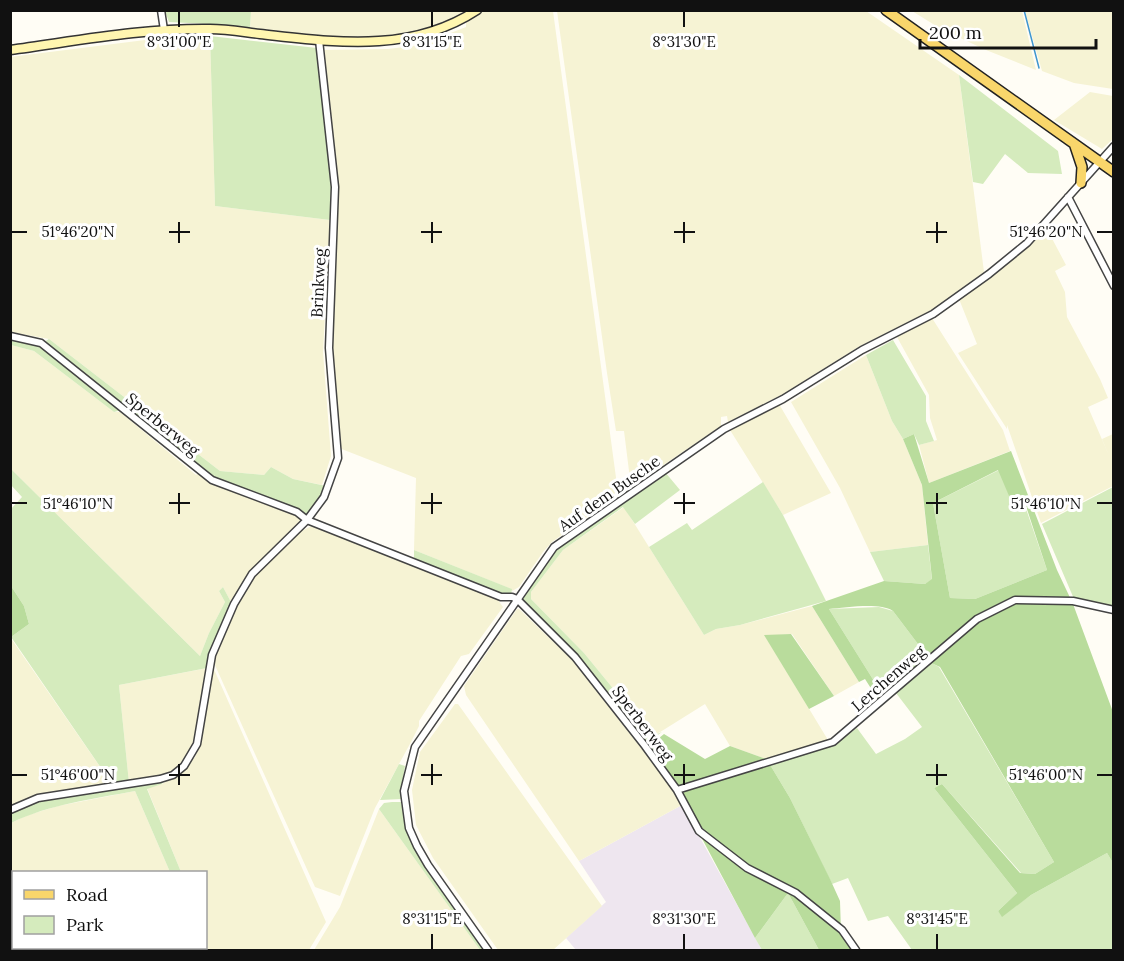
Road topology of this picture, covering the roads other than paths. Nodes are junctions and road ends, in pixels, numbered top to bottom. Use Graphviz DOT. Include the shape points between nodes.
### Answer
graph roads {
  1 [pos="161,10"];
  2 [pos="477,10"];
  3 [pos="886,10"];
  4 [pos="164,30"];
  5 [pos="319,40"];
  6 [pos="10,50"];
  7 [pos="1075,146"];
  8 [pos="1113,146"];
  9 [pos="1098,162"];
  10 [pos="1113,172"];
  11 [pos="1081,183"];
  12 [pos="1068,197"];
  13 [pos="1113,286"];
  14 [pos="10,336"];
  15 [pos="307,520"];
  16 [pos="501,597"];
  17 [pos="517,599"];
  18 [pos="509,609"];
  19 [pos="1113,610"];
  20 [pos="676,790"];
  21 [pos="10,810"];
  22 [pos="488,951"];
  23 [pos="856,951"];
  1 -- 4 [label="street"];
  2 -- 5 [label="street" via="443,29 412,38"];
  3 -- 7 [label="main road"];
  4 -- 5 [label="street" via="213,29"];
  4 -- 6 [label="street"];
  5 -- 15 [label="street, Brinkweg" via="335,186 329,348 338,458 324,497"];
  7 -- 9 [label="main road"];
  7 -- 11 [label="main road" via="1082,167"];
  8 -- 9 [label="street, Auf dem Busche"];
  9 -- 10 [label="main road"];
  9 -- 11 [label="street, Auf dem Busche"];
  11 -- 12 [label="street, Auf dem Busche"];
  12 -- 13 [label="street"];
  12 -- 17 [label="street, Auf dem Busche" via="1027,243 933,314 724,429 554,547"];
  14 -- 15 [label="street, Sperberweg" via="41,343 212,480 297,512"];
  15 -- 16 [label="street"];
  15 -- 21 [label="street, Brinkweg" via="252,574 234,604 212,655 197,744 184,766 174,775 160,779 38,798"];
  16 -- 17 [label="street"];
  16 -- 18 [label="street"];
  17 -- 18 [label="street, Auf dem Busche"];
  17 -- 20 [label="street, Sperberweg" via="575,657"];
  18 -- 22 [label="street, Auf dem Busche" via="415,747 404,791 408,828 417,846"];
  19 -- 20 [label="street, Lerchenweg" via="1073,601 1015,600 977,619 832,742"];
  20 -- 23 [label="street, Sperberweg" via="699,831 747,868 796,893 843,930"];
}
